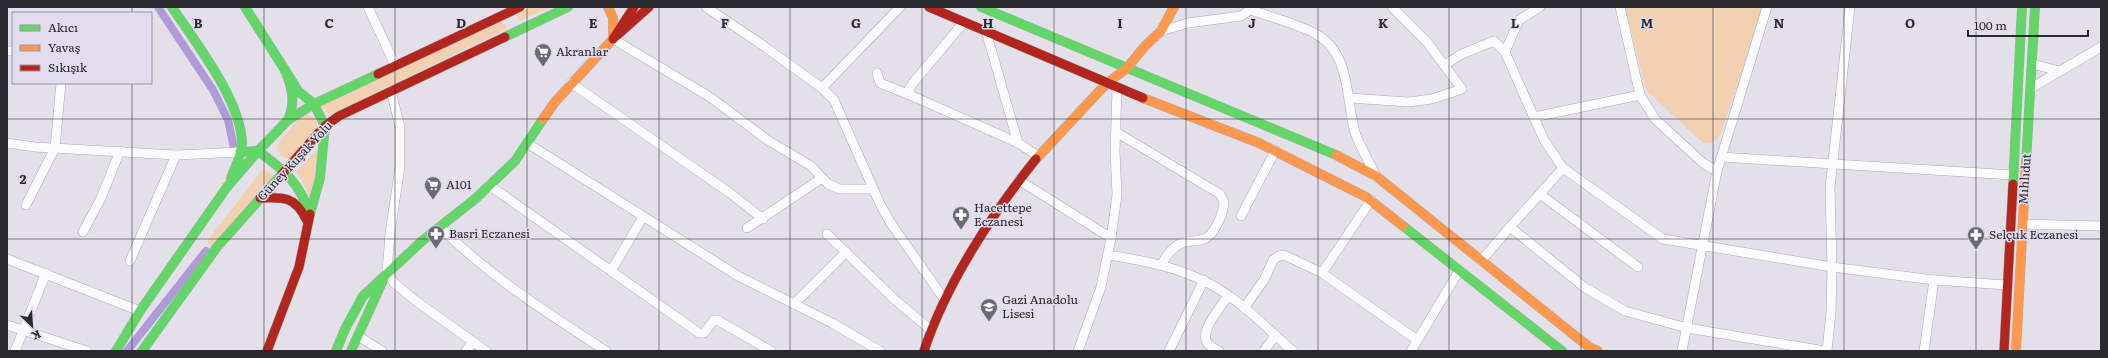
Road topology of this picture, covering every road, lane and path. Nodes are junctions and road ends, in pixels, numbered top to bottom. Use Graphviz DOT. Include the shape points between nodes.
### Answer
graph roads {
  1 [pos="172,7"];
  2 [pos="245,7"];
  3 [pos="368,7"];
  4 [pos="520,7"];
  5 [pos="568,7"];
  6 [pos="608,7"];
  7 [pos="634,7"];
  8 [pos="649,7"];
  9 [pos="706,7"];
  10 [pos="900,7"];
  11 [pos="929,7"];
  12 [pos="981,7"];
  13 [pos="1174,7"];
  14 [pos="1392,7"];
  15 [pos="1540,7"];
  16 [pos="1620,7"];
  17 [pos="1767,7"];
  18 [pos="1850,7"];
  19 [pos="2022,7"];
  20 [pos="2035,7"];
  21 [pos="1253,9"];
  22 [pos="964,22"];
  23 [pos="512,23"];
  24 [pos="986,31"];
  25 [pos="1161,32"];
  26 [pos="613,39"];
  27 [pos="2101,47"];
  28 [pos="1505,52"];
  29 [pos="1444,64"];
  30 [pos="2033,64"];
  31 [pos="395,65"];
  32 [pos="1127,68"];
  33 [pos="285,70"];
  34 [pos="2059,71"];
  35 [pos="877,73"];
  36 [pos="572,83"];
  37 [pos="61,84"];
  38 [pos="1106,84"];
  39 [pos="822,88"];
  40 [pos="1117,88"];
  41 [pos="2031,88"];
  42 [pos="392,91"];
  43 [pos="910,95"];
  44 [pos="1640,95"];
  45 [pos="1350,98"];
  46 [pos="314,104"];
  47 [pos="1534,117"];
  48 [pos="288,120"];
  49 [pos="325,126"];
  50 [pos="1116,132"];
  51 [pos="7,143"];
  52 [pos="527,143"];
  53 [pos="1018,143"];
  54 [pos="55,148"];
  55 [pos="120,151"];
  56 [pos="258,151"];
  57 [pos="1275,151"];
  58 [pos="240,152"];
  59 [pos="176,155"];
  60 [pos="1038,156"];
  61 [pos="1721,157"];
  62 [pos="1832,164"];
  63 [pos="1563,168"];
  64 [pos="284,171"];
  65 [pos="1717,171"];
  66 [pos="2013,175"];
  67 [pos="1376,176"];
  68 [pos="822,178"];
  69 [pos="1019,180"];
  70 [pos="489,185"];
  71 [pos="226,186"];
  72 [pos="871,189"];
  73 [pos="1540,194"];
  74 [pos="260,198"];
  75 [pos="1371,200"];
  76 [pos="26,205"];
  77 [pos="310,214"];
  78 [pos="1241,216"];
  79 [pos="642,217"];
  80 [pos="763,218"];
  81 [pos="2023,224"];
  82 [pos="2101,226"];
  83 [pos="440,227"];
  84 [pos="1510,227"];
  85 [pos="747,228"];
  86 [pos="83,232"];
  87 [pos="308,233"];
  88 [pos="827,234"];
  89 [pos="1111,238"];
  90 [pos="1702,246"];
  91 [pos="846,252"];
  92 [pos="1108,256"];
  93 [pos="130,261"];
  94 [pos="1481,261"];
  95 [pos="8,262"];
  96 [pos="1161,265"];
  97 [pos="1638,267"];
  98 [pos="1832,267"];
  99 [pos="611,271"];
  100 [pos="1459,271"];
  101 [pos="387,272"];
  102 [pos="46,273"];
  103 [pos="1322,273"];
  104 [pos="1204,280"];
  105 [pos="1934,280"];
  106 [pos="2006,285"];
  107 [pos="1228,296"];
  108 [pos="944,299"];
  109 [pos="794,304"];
  110 [pos="1244,308"];
  111 [pos="140,311"];
  112 [pos="7,325"];
  113 [pos="1687,328"];
  114 [pos="931,330"];
  115 [pos="22,331"];
  116 [pos="358,336"];
  117 [pos="1275,336"];
  118 [pos="473,342"];
  119 [pos="926,347"];
  120 [pos="1416,347"];
  121 [pos="1558,350"];
  122 [pos="15,351"];
  123 [pos="87,351"];
  124 [pos="116,351"];
  125 [pos="142,351"];
  126 [pos="267,351"];
  127 [pos="336,351"];
  128 [pos="351,351"];
  129 [pos="382,351"];
  130 [pos="466,351"];
  131 [pos="486,351"];
  132 [pos="606,351"];
  133 [pos="771,351"];
  134 [pos="880,351"];
  135 [pos="935,351"];
  136 [pos="1078,351"];
  137 [pos="1169,351"];
  138 [pos="1219,351"];
  139 [pos="1265,351"];
  140 [pos="1293,351"];
  141 [pos="1598,351"];
  142 [pos="1682,351"];
  143 [pos="1826,351"];
  144 [pos="1924,351"];
  145 [pos="2004,351"];
  146 [pos="2016,351"];
  1 -- 58 [label="main road" via="220,82 229,101 240,128"];
  2 -- 33 [label="main road"];
  3 -- 31 [label="street"];
  4 -- 23 [label="main road, Güney Kuşak Yolu"];
  5 -- 23 [label="main road, Güney Kuşak Yolu"];
  6 -- 26 [label="main road" via="613,18"];
  7 -- 26 [label="main road"];
  8 -- 26 [label="main road"];
  9 -- 39 [label="street"];
  10 -- 39 [label="street"];
  11 -- 22 [label="main road"];
  12 -- 32 [label="main road"];
  13 -- 25 [label="main road"];
  14 -- 29 [label="street" via="1427,42"];
  15 -- 28 [label="street" via="1519,20"];
  16 -- 44 [label="street"];
  17 -- 61 [label="street"];
  18 -- 62 [label="street"];
  19 -- 66 [label="main road, Mıhlıdut"];
  20 -- 30 [label="main road, Mıhlıdut"];
  21 -- 25 [label="street" via="1241,16 1188,23"];
  21 -- 45 [label="street" via="1315,33 1329,44 1344,72"];
  22 -- 24 [label="main road"];
  22 -- 43 [label="street" via="913,83 909,89"];
  23 -- 31 [label="main road, Güney Kuşak Yolu"];
  23 -- 42 [label="main road, Güney Kuşak Yolu"];
  24 -- 38 [label="main road"];
  24 -- 53 [label="street"];
  25 -- 32 [label="main road" via="1145,46"];
  26 -- 36 [label="main road"];
  26 -- 68 [label="street" via="710,98 769,141 811,166"];
  27 -- 34 [label="street"];
  28 -- 29 [label="street" via="1494,41"];
  28 -- 47 [label="street"];
  29 -- 45 [label="street" via="1462,89 1432,99 1408,102"];
  30 -- 34 [label="street"];
  30 -- 41 [label="main road, Mıhlıdut"];
  31 -- 46 [label="main road, Güney Kuşak Yolu"];
  32 -- 38 [label="main road"];
  32 -- 67 [label="main road" via="1296,137 1348,160"];
  33 -- 46 [label="main road" via="298,91"];
  33 -- 48 [label="main road" via="294,100 294,109"];
  34 -- 41 [label="street"];
  35 -- 43 [label="street" via="880,83"];
  36 -- 52 [label="main road" via="555,102"];
  36 -- 80 [label="street"];
  37 -- 54 [label="street"];
  38 -- 40 [label="main road"];
  38 -- 60 [label="main road"];
  39 -- 72 [label="street" via="838,106"];
  40 -- 50 [label="street"];
  40 -- 57 [label="main road"];
  41 -- 81 [label="main road, Mıhlıdut"];
  42 -- 49 [label="main road, Güney Kuşak Yolu" via="339,116"];
  42 -- 101 [label="street" via="400,127 400,167"];
  43 -- 53 [label="street"];
  44 -- 47 [label="street"];
  44 -- 65 [label="street" via="1655,118 1703,163"];
  45 -- 67 [label="street" via="1354,130"];
  46 -- 48 [label="main road, Güney Kuşak Yolu"];
  46 -- 49 [label="main road"];
  47 -- 63 [label="street" via="1544,140"];
  48 -- 56 [label="main road, Güney Kuşak Yolu"];
  49 -- 64 [label="main road, Güney Kuşak Yolu"];
  49 -- 77 [label="main road" via="320,178"];
  50 -- 89 [label="street" via="1117,196"];
  50 -- 96 [label="street" via="1220,194 1224,202 1213,230 1207,238 1182,243 1170,250"];
  51 -- 54 [label="street"];
  52 -- 70 [label="main road" via="515,160"];
  52 -- 79 [label="street"];
  53 -- 60 [label="street"];
  54 -- 55 [label="street"];
  54 -- 76 [label="street"];
  55 -- 59 [label="street"];
  55 -- 86 [label="street" via="101,198"];
  56 -- 58 [label="main road"];
  56 -- 64 [label="main road"];
  56 -- 71 [label="main road, Güney Kuşak Yolu"];
  57 -- 75 [label="main road"];
  57 -- 78 [label="street"];
  58 -- 59 [label="street"];
  58 -- 71 [label="main road"];
  59 -- 93 [label="street"];
  60 -- 69 [label="main road"];
  61 -- 62 [label="street"];
  61 -- 65 [label="street"];
  62 -- 66 [label="street"];
  62 -- 98 [label="street"];
  63 -- 73 [label="street"];
  63 -- 90 [label="street" via="1663,239"];
  64 -- 74 [label="main road, Güney Kuşak Yolu"];
  64 -- 77 [label="main road" via="296,182"];
  65 -- 90 [label="street"];
  66 -- 106 [label="main road, Mıhlıdut"];
  67 -- 94 [label="main road"];
  68 -- 72 [label="street" via="840,189"];
  68 -- 80 [label="street"];
  69 -- 89 [label="street"];
  69 -- 108 [label="main road" via="964,262"];
  70 -- 83 [label="main road"];
  70 -- 99 [label="street"];
  71 -- 111 [label="main road, Güney Kuşak Yolu"];
  72 -- 108 [label="street" via="890,222"];
  73 -- 84 [label="street"];
  73 -- 97 [label="street"];
  74 -- 87 [label="main road" via="283,197 294,200 303,210"];
  74 -- 125 [label="main road, Güney Kuşak Yolu" via="217,247"];
  75 -- 100 [label="main road"];
  75 -- 103 [label="street"];
  77 -- 87 [label="main road"];
  79 -- 99 [label="street"];
  79 -- 109 [label="street" via="738,276"];
  80 -- 85 [label="street"];
  81 -- 82 [label="street"];
  81 -- 146 [label="main road, Mıhlıdut"];
  83 -- 101 [label="main road"];
  83 -- 132 [label="street" via="467,254 509,287"];
  84 -- 94 [label="street"];
  84 -- 113 [label="street" via="1584,287 1625,311"];
  87 -- 126 [label="main road" via="293,289"];
  88 -- 91 [label="street"];
  89 -- 92 [label="street"];
  90 -- 98 [label="street"];
  90 -- 113 [label="street"];
  91 -- 109 [label="street"];
  91 -- 114 [label="street" via="894,299"];
  92 -- 96 [label="street"];
  92 -- 136 [label="street" via="1101,287"];
  94 -- 141 [label="main road" via="1589,347"];
  95 -- 102 [label="street"];
  96 -- 104 [label="street"];
  98 -- 105 [label="street"];
  98 -- 143 [label="street" via="1831,312"];
  99 -- 133 [label="street" via="699,334 704,333 714,320 717,320"];
  100 -- 120 [label="street"];
  100 -- 121 [label="main road"];
  101 -- 116 [label="main road"];
  101 -- 118 [label="street" via="394,283"];
  101 -- 127 [label="main road" via="363,296"];
  102 -- 111 [label="street"];
  102 -- 115 [label="street"];
  103 -- 110 [label="street" via="1291,257 1279,256 1273,260 1264,280"];
  103 -- 120 [label="street"];
  104 -- 107 [label="street"];
  104 -- 137 [label="street"];
  105 -- 106 [label="street"];
  105 -- 144 [label="street"];
  106 -- 145 [label="main road, Mıhlıdut"];
  107 -- 110 [label="street"];
  107 -- 138 [label="street" via="1207,327 1205,335 1208,344"];
  108 -- 114 [label="main road"];
  109 -- 134 [label="street"];
  110 -- 117 [label="street"];
  111 -- 124 [label="main road"];
  112 -- 115 [label="street"];
  113 -- 142 [label="street"];
  113 -- 143 [label="street"];
  114 -- 119 [label="main road"];
  115 -- 122 [label="street"];
  115 -- 123 [label="street"];
  116 -- 128 [label="main road"];
  116 -- 129 [label="street"];
  117 -- 139 [label="street"];
  117 -- 140 [label="street"];
  118 -- 130 [label="street"];
  118 -- 131 [label="street"];
  119 -- 135 [label="main road"];
}
